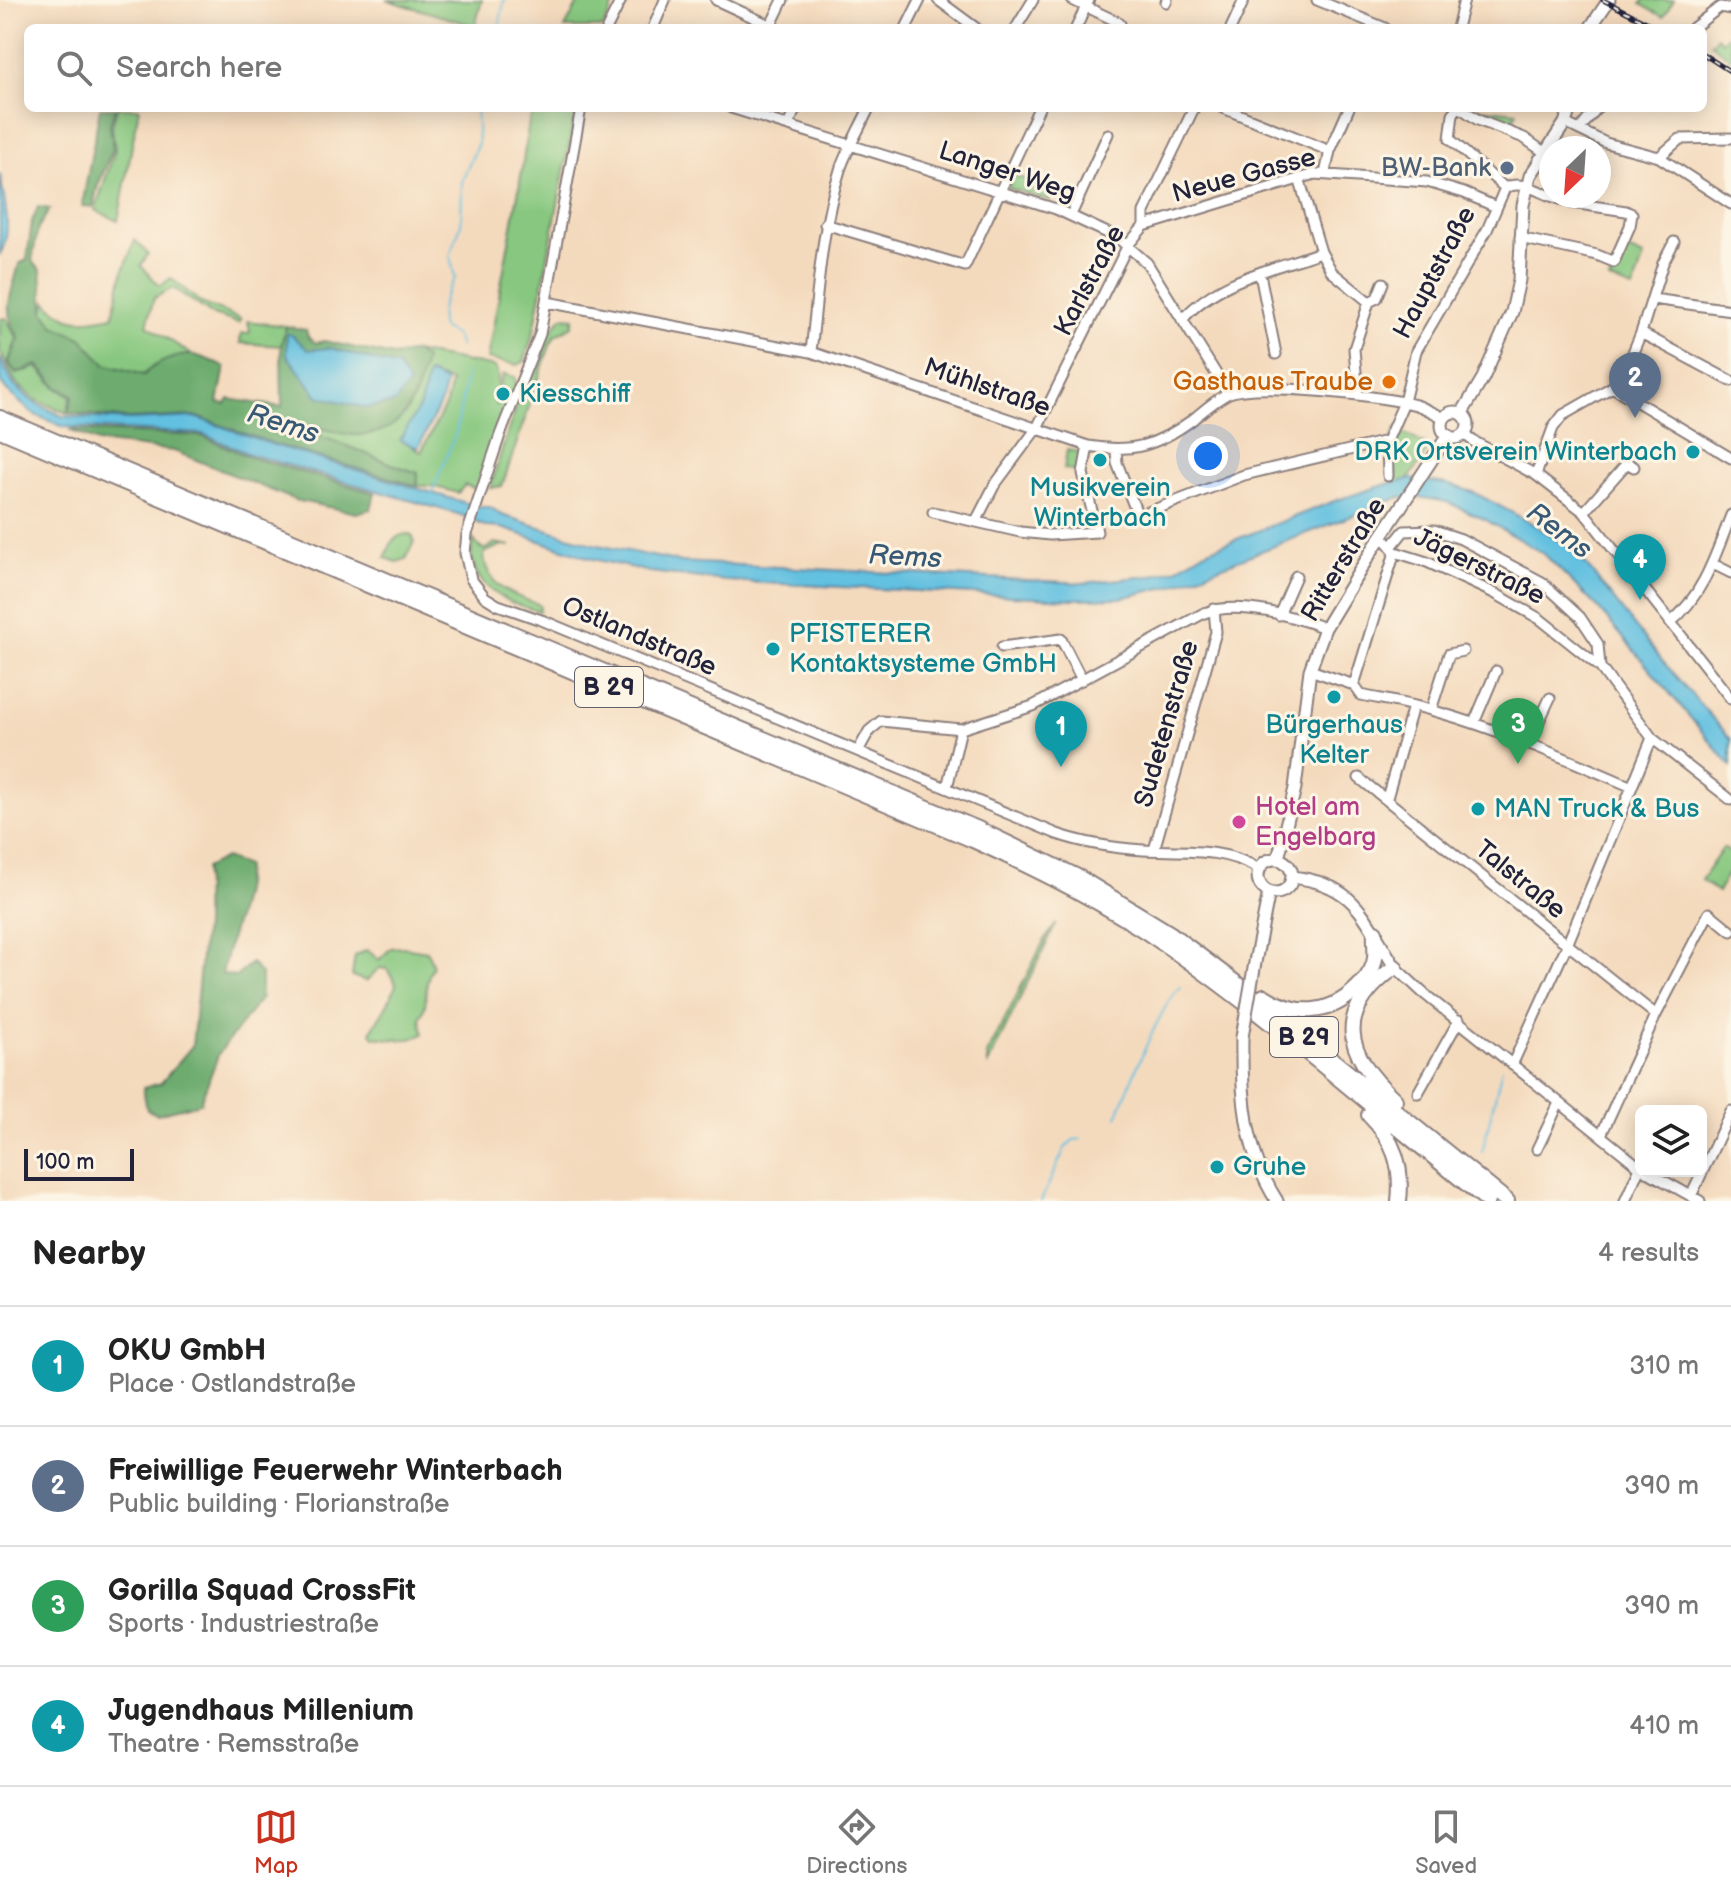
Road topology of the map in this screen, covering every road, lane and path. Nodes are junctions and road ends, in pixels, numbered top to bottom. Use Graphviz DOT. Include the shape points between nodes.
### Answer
graph roads {
  1 [pos="621,0"];
  2 [pos="665,0"];
  3 [pos="716,0"];
  4 [pos="783,0"];
  5 [pos="920,0"];
  6 [pos="938,0"];
  7 [pos="1033,0"];
  8 [pos="1072,0"];
  9 [pos="1244,0"];
  10 [pos="1317,0"];
  11 [pos="1464,0"];
  12 [pos="1609,0"];
  13 [pos="1088,3"];
  14 [pos="1731,9"];
  15 [pos="609,24"];
  16 [pos="655,24"];
  17 [pos="767,24"];
  18 [pos="774,24"];
  19 [pos="908,24"];
  20 [pos="971,24"];
  21 [pos="1018,24"];
  22 [pos="1078,24"];
  23 [pos="1120,24"];
  24 [pos="1233,24"];
  25 [pos="1374,24"];
  26 [pos="1458,24"];
  27 [pos="1593,24"];
  28 [pos="1698,24"];
  29 [pos="580,112"];
  30 [pos="744,112"];
  31 [pos="794,112"];
  32 [pos="867,112"];
  33 [pos="1037,112"];
  34 [pos="1192,112"];
  35 [pos="1233,112"];
  36 [pos="1347,112"];
  37 [pos="1455,112"];
  38 [pos="1465,112"];
  39 [pos="1569,112"];
  40 [pos="1594,112"];
  41 [pos="1565,123"];
  42 [pos="788,125"];
  43 [pos="1580,129"];
  44 [pos="1108,134"];
  45 [pos="1556,136"];
  46 [pos="1731,138"];
  47 [pos="852,145"];
  48 [pos="1330,151"];
  49 [pos="1539,153"];
  50 [pos="1659,157"];
  51 [pos="1539,162"];
  52 [pos="1325,174"];
  53 [pos="1299,178"];
  54 [pos="1527,186"];
  55 [pos="1505,188"];
  56 [pos="1539,191"];
  57 [pos="1000,192"];
  58 [pos="1731,204"];
  59 [pos="1496,207"];
  60 [pos="1606,208"];
  61 [pos="1071,215"];
  62 [pos="825,224"];
  63 [pos="1144,226"];
  64 [pos="1520,238"];
  65 [pos="1674,242"];
  66 [pos="1128,245"];
  67 [pos="1321,252"];
  68 [pos="1260,274"];
  69 [pos="1383,283"];
  70 [pos="1653,299"];
  71 [pos="547,302"];
  72 [pos="1369,302"];
  73 [pos="1731,310"];
  74 [pos="1182,320"];
  75 [pos="1641,333"];
  76 [pos="811,352"];
  77 [pos="1276,354"];
  78 [pos="1731,381"];
  79 [pos="1612,387"];
  80 [pos="1228,393"];
  81 [pos="1358,395"];
  82 [pos="1404,402"];
  83 [pos="1462,413"];
  84 [pos="0,418"];
  85 [pos="1444,418"];
  86 [pos="1037,428"];
  87 [pos="0,430"];
  88 [pos="1464,434"];
  89 [pos="1448,435"];
  90 [pos="1387,441"];
  91 [pos="1088,446"];
  92 [pos="1116,450"];
  93 [pos="1731,458"];
  94 [pos="1634,467"];
  95 [pos="1536,475"];
  96 [pos="1388,476"];
  97 [pos="933,512"];
  98 [pos="1584,512"];
  99 [pos="1731,515"];
  100 [pos="976,521"];
  101 [pos="1382,536"];
  102 [pos="1394,549"];
  103 [pos="1713,564"];
  104 [pos="1731,573"];
  105 [pos="1296,576"];
  106 [pos="1214,609"];
  107 [pos="1279,615"];
  108 [pos="1670,623"];
  109 [pos="1325,628"];
  110 [pos="1002,647"];
  111 [pos="1463,651"];
  112 [pos="1600,667"];
  113 [pos="1310,670"];
  114 [pos="1496,671"];
  115 [pos="1082,680"];
  116 [pos="1354,685"];
  117 [pos="1550,698"];
  118 [pos="1731,699"];
  119 [pos="1413,706"];
  120 [pos="1431,710"];
  121 [pos="1474,723"];
  122 [pos="961,729"];
  123 [pos="1652,738"];
  124 [pos="1529,743"];
  125 [pos="858,751"];
  126 [pos="1359,778"];
  127 [pos="1632,787"];
  128 [pos="947,788"];
  129 [pos="1387,798"];
  130 [pos="1731,800"];
  131 [pos="1154,850"];
  132 [pos="1278,859"];
  133 [pos="1259,869"];
  134 [pos="1292,877"];
  135 [pos="1269,892"];
  136 [pos="1731,931"];
  137 [pos="1375,932"];
  138 [pos="1567,945"];
  139 [pos="1201,955"];
  140 [pos="1392,963"];
  141 [pos="1370,974"];
  142 [pos="1656,1015"];
  143 [pos="1459,1020"];
  144 [pos="1512,1065"];
  145 [pos="1418,1093"];
  146 [pos="1360,1098"];
  147 [pos="1559,1103"];
  148 [pos="1731,1111"];
  149 [pos="1406,1120"];
  150 [pos="1601,1135"];
  151 [pos="1537,1149"];
  152 [pos="1635,1163"];
  153 [pos="1638,1177"];
  154 [pos="1656,1177"];
  155 [pos="1695,1199"];
  156 [pos="1277,1201"];
  157 [pos="1399,1201"];
  158 [pos="1488,1201"];
  159 [pos="1507,1201"];
  160 [pos="1625,1201"];
  1 -- 15 [label="street"];
  2 -- 16 [label="street"];
  3 -- 17 [label="street"];
  4 -- 18 [label="street"];
  5 -- 19 [label="street"];
  6 -- 20 [label="street"];
  7 -- 21 [label="street"];
  8 -- 13 [label="street"];
  9 -- 24 [label="street"];
  10 -- 25 [label="street"];
  11 -- 26 [label="street"];
  12 -- 27 [label="main road"];
  13 -- 22 [label="street"];
  13 -- 23 [label="street"];
  14 -- 28 [label="street" via="1720,7"];
  29 -- 71 [label="street, Ostlandstraße"];
  30 -- 42 [label="street, Langer Weg"];
  31 -- 42 [label="street"];
  32 -- 47 [label="street"];
  33 -- 57 [label="street"];
  34 -- 63 [label="street, Karlstraße" via="1144,212"];
  35 -- 48 [label="street"];
  36 -- 48 [label="street"];
  37 -- 55 [label="street" via="1450,139"];
  38 -- 49 [label="street" via="1524,138"];
  39 -- 41 [label="main road"];
  40 -- 43 [label="street"];
  41 -- 43 [label="street"];
  41 -- 45 [label="main road"];
  42 -- 47 [label="street, Langer Weg"];
  43 -- 50 [label="street" via="1628,151"];
  44 -- 61 [label="street"];
  46 -- 50 [label="street" via="1680,139"];
  47 -- 57 [label="street, Langer Weg"];
  47 -- 62 [label="street"];
  48 -- 52 [label="street"];
  50 -- 58 [label="street"];
  51 -- 54 [label="main road"];
  52 -- 53 [label="street, Neue Gasse"];
  52 -- 59 [label="street, Neue Gasse" via="1427,182"];
  53 -- 63 [label="street, Neue Gasse"];
  53 -- 67 [label="street"];
  54 -- 55 [label="street, Hauptstraße"];
  54 -- 56 [label="street"];
  54 -- 64 [label="main road"];
  55 -- 59 [label="street, Hauptstraße"];
  57 -- 61 [label="street, Langer Weg"];
  57 -- 62 [label="street" via="965,266"];
  59 -- 82 [label="street, Hauptstraße" via="1423,335"];
  60 -- 64 [label="street" via="1632,214 1614,262"];
  61 -- 66 [label="street, Langer Weg"];
  62 -- 76 [label="street"];
  63 -- 66 [label="street, Karlstraße"];
  64 -- 83 [label="main road" via="1512,312"];
  65 -- 70 [label="street"];
  66 -- 74 [label="street, Langer Weg" via="1147,263"];
  66 -- 86 [label="street, Karlstraße"];
  67 -- 68 [label="street"];
  67 -- 72 [label="street" via="1332,272"];
  68 -- 74 [label="street" via="1235,281"];
  68 -- 77 [label="street"];
  69 -- 72 [label="street" via="1377,298"];
  70 -- 73 [label="street"];
  70 -- 75 [label="street"];
  71 -- 76 [label="street, Mühlstraße"];
  71 -- 125 [label="street, Ostlandstraße" via="467,534 465,553 474,586 491,602"];
  72 -- 81 [label="street" via="1354,349"];
  74 -- 80 [label="street, Langer Weg"];
  75 -- 78 [label="street"];
  75 -- 79 [label="street" via="1624,374"];
  76 -- 86 [label="street, Mühlstraße"];
  79 -- 93 [label="street"];
  79 -- 95 [label="street" via="1563,415"];
  80 -- 81 [label="street" via="1247,389"];
  80 -- 92 [label="street, Mühlstraße" via="1160,440"];
  81 -- 82 [label="street"];
  82 -- 85 [label="street"];
  82 -- 90 [label="street, Hauptstraße"];
  83 -- 85 [label="main road"];
  83 -- 88 [label="main road" via="1468,423"];
  84 -- 139 [label="highway, B 29" via="978,829 1078,877"];
  85 -- 89 [label="main road"];
  86 -- 91 [label="street, Mühlstraße"];
  86 -- 100 [label="street, Karlstraße" via="994,486"];
  87 -- 146 [label="highway, B 29" via="1028,865 1169,947"];
  88 -- 89 [label="main road"];
  88 -- 95 [label="street"];
  89 -- 101 [label="main road, Ritterstraße"];
  90 -- 92 [label="street" via="1244,475 1138,516"];
  90 -- 96 [label="street"];
  91 -- 92 [label="street, Mühlstraße"];
  91 -- 100 [label="street" via="1083,473 1097,532 1050,535"];
  94 -- 98 [label="street" via="1627,463"];
  95 -- 98 [label="street"];
  97 -- 100 [label="street"];
  98 -- 108 [label="street"];
  99 -- 103 [label="street"];
  101 -- 102 [label="street, Jägerstraße"];
  101 -- 109 [label="main road, Ritterstraße"];
  102 -- 112 [label="street, Jägerstraße" via="1540,619"];
  102 -- 112 [label="street" via="1404,531 1434,530 1542,582 1580,617 1598,644"];
  102 -- 116 [label="street"];
  103 -- 104 [label="street"];
  103 -- 108 [label="street" via="1685,611"];
  105 -- 107 [label="street"];
  106 -- 107 [label="street"];
  106 -- 115 [label="street"];
  106 -- 131 [label="street, Sudetenstraße" via="1216,632"];
  107 -- 109 [label="street"];
  108 -- 118 [label="street"];
  109 -- 113 [label="main road, Ritterstraße"];
  110 -- 115 [label="street" via="1061,639"];
  111 -- 120 [label="street" via="1449,654"];
  112 -- 123 [label="street, Jägerstraße"];
  113 -- 116 [label="street"];
  113 -- 132 [label="main road, Ritterstraße" via="1295,788"];
  114 -- 121 [label="street"];
  115 -- 122 [label="street" via="1033,706"];
  116 -- 119 [label="street" via="1361,695"];
  117 -- 124 [label="street"];
  119 -- 120 [label="street"];
  119 -- 129 [label="street"];
  120 -- 121 [label="street"];
  121 -- 124 [label="street"];
  122 -- 125 [label="street" via="881,721"];
  122 -- 128 [label="street"];
  123 -- 127 [label="street"];
  123 -- 130 [label="street, Jägerstraße"];
  124 -- 127 [label="street"];
  125 -- 128 [label="street, Ostlandstraße"];
  126 -- 129 [label="street, Talstraße"];
  127 -- 138 [label="street"];
  128 -- 131 [label="street, Ostlandstraße" via="1071,839"];
  129 -- 138 [label="street, Talstraße"];
  131 -- 133 [label="street, Ostlandstraße" via="1232,855"];
  132 -- 133 [label="main road"];
  132 -- 134 [label="main road" via="1287,864"];
  133 -- 135 [label="main road" via="1259,883"];
  134 -- 135 [label="main road" via="1284,890"];
  134 -- 137 [label="main road" via="1313,879 1343,893"];
  135 -- 156 [label="main road, bridge" via="1242,1037 1241,1085 1257,1157"];
  136 -- 142 [label="street" via="1709,913"];
  137 -- 140 [label="main road"];
  137 -- 141 [label="highway"];
  138 -- 142 [label="street, Talstraße"];
  138 -- 144 [label="street"];
  139 -- 141 [label="highway" via="1269,1000 1298,1011 1336,1003"];
  139 -- 149 [label="highway, B 29"];
  140 -- 141 [label="highway"];
  140 -- 143 [label="street"];
  140 -- 149 [label="highway" via="1361,999 1352,1030 1365,1066 1403,1108"];
  142 -- 150 [label="street"];
  143 -- 144 [label="street"];
  143 -- 145 [label="street"];
  144 -- 147 [label="street"];
  146 -- 157 [label="highway" via="1395,1151"];
  146 -- 158 [label="highway, B 29"];
  147 -- 150 [label="street"];
  147 -- 151 [label="street"];
  148 -- 155 [label="street"];
  149 -- 159 [label="highway, B 29"];
  150 -- 152 [label="street"];
  153 -- 160 [label="street"];
  154 -- 155 [label="street"];
}
